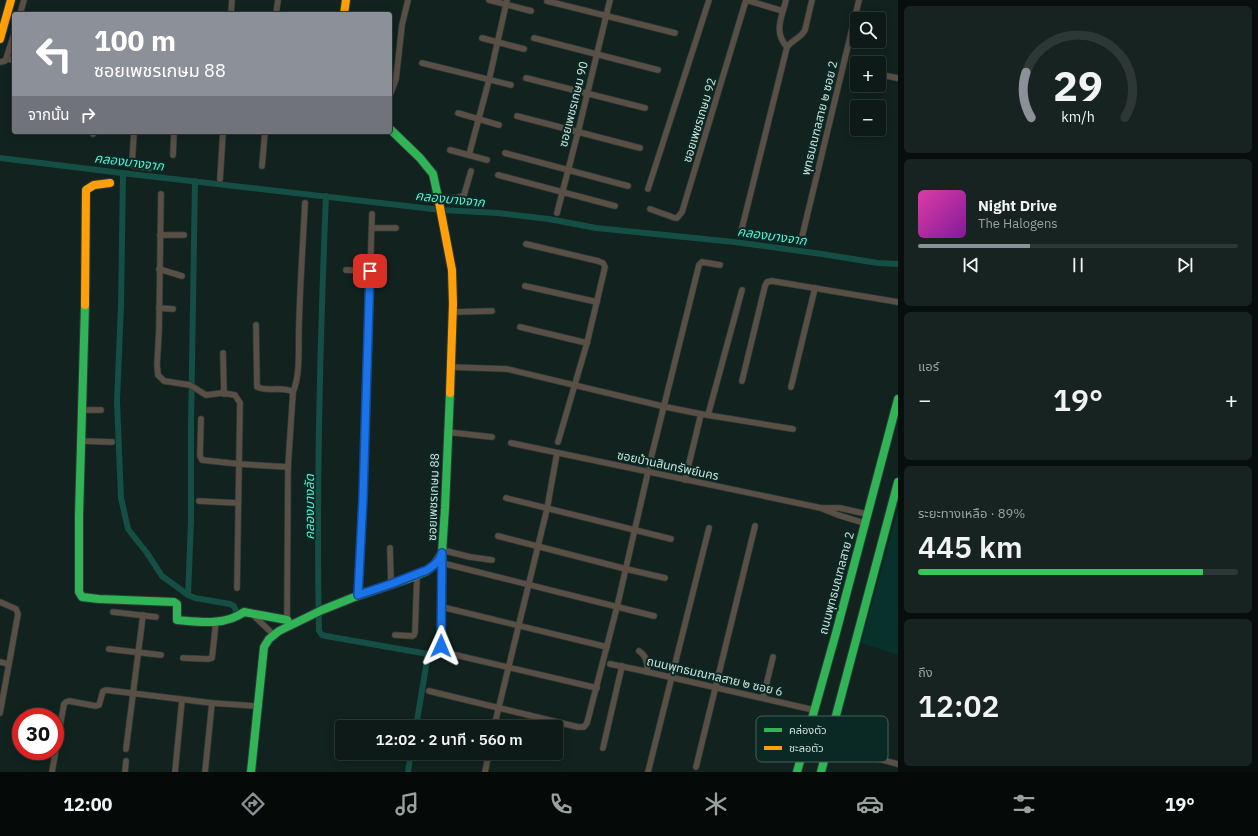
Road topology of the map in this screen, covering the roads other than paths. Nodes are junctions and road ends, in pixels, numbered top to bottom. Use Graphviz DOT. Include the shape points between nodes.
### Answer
graph roads {
  1 [pos="11,0"];
  2 [pos="24,0"];
  3 [pos="232,0"];
  4 [pos="278,0"];
  5 [pos="346,0"];
  6 [pos="408,0"];
  7 [pos="488,0"];
  8 [pos="610,0"];
  9 [pos="709,0"];
  10 [pos="746,0"];
  11 [pos="786,0"];
  12 [pos="812,0"];
  13 [pos="859,0"];
  14 [pos="548,1"];
  15 [pos="506,2"];
  16 [pos="783,10"];
  17 [pos="531,11"];
  18 [pos="21,12"];
  19 [pos="231,12"];
  20 [pos="276,12"];
  21 [pos="344,12"];
  22 [pos="605,16"];
  23 [pos="675,33"];
  24 [pos="0,38"];
  25 [pos="482,38"];
  26 [pos="534,38"];
  27 [pos="498,42"];
  28 [pos="12,43"];
  29 [pos="787,47"];
  30 [pos="524,48"];
  31 [pos="596,54"];
  32 [pos="6,59"];
  33 [pos="12,60"];
  34 [pos="0,62"];
  35 [pos="422,63"];
  36 [pos="658,70"];
  37 [pos="886,76"];
  38 [pos="526,78"];
  39 [pos="898,78"];
  40 [pos="489,80"];
  41 [pos="511,85"];
  42 [pos="392,89"];
  43 [pos="587,94"];
  44 [pos="645,108"];
  45 [pos="458,112"];
  46 [pos="517,116"];
  47 [pos="479,119"];
  48 [pos="499,125"];
  49 [pos="392,131"];
  50 [pos="578,132"];
  51 [pos="134,134"];
  52 [pos="174,134"];
  53 [pos="223,134"];
  54 [pos="265,134"];
  55 [pos="640,148"];
  56 [pos="450,150"];
  57 [pos="505,153"];
  58 [pos="173,155"];
  59 [pos="469,156"];
  60 [pos="487,160"];
  61 [pos="262,166"];
  62 [pos="150,168"];
  63 [pos="568,170"];
  64 [pos="471,171"];
  65 [pos="498,175"];
  66 [pos="220,179"];
  67 [pos="110,183"];
  68 [pos="628,186"];
  69 [pos="648,189"];
  70 [pos="562,192"];
  71 [pos="161,194"];
  72 [pos="438,201"];
  73 [pos="305,203"];
  74 [pos="615,206"];
  75 [pos="650,209"];
  76 [pos="557,213"];
  77 [pos="372,214"];
  78 [pos="372,228"];
  79 [pos="396,228"];
  80 [pos="741,232"];
  81 [pos="160,235"];
  82 [pos="184,235"];
  83 [pos="801,241"];
  84 [pos="526,244"];
  85 [pos="720,265"];
  86 [pos="159,269"];
  87 [pos="346,270"];
  88 [pos="370,271"];
  89 [pos="182,276"];
  90 [pos="525,286"];
  91 [pos="815,288"];
  92 [pos="742,290"];
  93 [pos="597,302"];
  94 [pos="898,302"];
  95 [pos="159,308"];
  96 [pos="173,309"];
  97 [pos="492,311"];
  98 [pos="453,312"];
  99 [pos="256,325"];
  100 [pos="520,327"];
  101 [pos="587,344"];
  102 [pos="223,353"];
  103 [pos="450,367"];
  104 [pos="742,381"];
  105 [pos="575,384"];
  106 [pos="791,387"];
  107 [pos="293,392"];
  108 [pos="224,394"];
  109 [pos="898,399"];
  110 [pos="663,406"];
  111 [pos="82,410"];
  112 [pos="101,410"];
  113 [pos="701,414"];
  114 [pos="708,415"];
  115 [pos="201,419"];
  116 [pos="793,429"];
  117 [pos="447,432"];
  118 [pos="492,437"];
  119 [pos="82,441"];
  120 [pos="112,442"];
  121 [pos="558,442"];
  122 [pos="511,443"];
  123 [pos="557,453"];
  124 [pos="239,464"];
  125 [pos="288,467"];
  126 [pos="648,469"];
  127 [pos="685,480"];
  128 [pos="898,482"];
  129 [pos="506,498"];
  130 [pos="199,502"];
  131 [pos="238,503"];
  132 [pos="821,508"];
  133 [pos="547,509"];
  134 [pos="867,514"];
  135 [pos="864,523"];
  136 [pos="755,526"];
  137 [pos="709,528"];
  138 [pos="635,530"];
  139 [pos="498,536"];
  140 [pos="671,539"];
  141 [pos="538,546"];
  142 [pos="390,548"];
  143 [pos="442,552"];
  144 [pos="492,560"];
  145 [pos="442,563"];
  146 [pos="626,569"];
  147 [pos="417,575"];
  148 [pos="665,578"];
  149 [pos="391,584"];
  150 [pos="528,585"];
  151 [pos="237,588"];
  152 [pos="358,595"];
  153 [pos="0,602"];
  154 [pos="617,606"];
  155 [pos="442,607"];
  156 [pos="113,612"];
  157 [pos="252,614"];
  158 [pos="143,615"];
  159 [pos="654,616"];
  160 [pos="156,617"];
  161 [pos="216,622"];
  162 [pos="291,622"];
  163 [pos="518,626"];
  164 [pos="274,635"];
  165 [pos="395,635"];
  166 [pos="607,647"];
  167 [pos="109,649"];
  168 [pos="639,651"];
  169 [pos="138,653"];
  170 [pos="161,655"];
  171 [pos="773,657"];
  172 [pos="183,658"];
  173 [pos="0,662"];
  174 [pos="8,664"];
  175 [pos="610,664"];
  176 [pos="622,666"];
  177 [pos="509,667"];
  178 [pos="647,672"];
  179 [pos="671,678"];
  180 [pos="597,688"];
  181 [pos="716,688"];
  182 [pos="428,691"];
  183 [pos="134,694"];
  184 [pos="763,698"];
  185 [pos="182,700"];
  186 [pos="212,703"];
  187 [pos="257,706"];
  188 [pos="498,708"];
  189 [pos="814,710"];
  190 [pos="0,713"];
  191 [pos="812,716"];
  192 [pos="837,716"];
  193 [pos="495,720"];
  194 [pos="603,748"];
  195 [pos="126,749"];
  196 [pos="488,760"];
  197 [pos="126,761"];
  198 [pos="888,761"];
  199 [pos="800,762"];
  200 [pos="824,762"];
  201 [pos="898,764"];
  202 [pos="696,767"];
  203 [pos="52,772"];
  204 [pos="125,772"];
  205 [pos="175,772"];
  206 [pos="205,772"];
  207 [pos="251,772"];
  208 [pos="485,772"];
  209 [pos="648,772"];
  210 [pos="797,772"];
  211 [pos="821,772"];
  1 -- 24 [label="street"];
  2 -- 18 [label="street"];
  3 -- 19 [label="street"];
  4 -- 20 [label="street"];
  5 -- 21 [label="street"];
  6 -- 42 [label="street" via="396,79"];
  7 -- 15 [label="street"];
  8 -- 22 [label="street, ซอยเพชรเกษม 90"];
  9 -- 69 [label="street"];
  10 -- 16 [label="street, ซอยเพชรเกษม 92"];
  10 -- 75 [label="street, ซอยเพชรเกษม 92" via="682,212 674,218"];
  11 -- 16 [label="street"];
  12 -- 29 [label="street" via="805,30"];
  13 -- 83 [label="street, พุทธมณฑลสาย ๒ ซอย 2"];
  14 -- 22 [label="street"];
  15 -- 17 [label="street"];
  15 -- 27 [label="street"];
  16 -- 29 [label="street" via="779,26 780,35"];
  22 -- 23 [label="street"];
  22 -- 31 [label="street, ซอยเพชรเกษม 90"];
  25 -- 27 [label="street"];
  26 -- 31 [label="street"];
  27 -- 30 [label="street"];
  27 -- 40 [label="street"];
  28 -- 32 [label="street"];
  29 -- 80 [label="street"];
  31 -- 36 [label="street"];
  31 -- 43 [label="street, ซอยเพชรเกษม 90"];
  32 -- 33 [label="street"];
  32 -- 34 [label="street"];
  35 -- 40 [label="street"];
  37 -- 39 [label="street"];
  38 -- 43 [label="street"];
  40 -- 41 [label="street"];
  40 -- 47 [label="street"];
  43 -- 44 [label="street"];
  43 -- 50 [label="street, ซอยเพชรเกษม 90"];
  45 -- 47 [label="street"];
  46 -- 50 [label="street"];
  47 -- 48 [label="street"];
  47 -- 59 [label="street"];
  49 -- 72 [label="street, ซอยเพชรเกษม 88" via="433,174"];
  50 -- 55 [label="street"];
  50 -- 63 [label="street, ซอยเพชรเกษม 90"];
  51 -- 62 [label="street" via="132,163 134,166"];
  52 -- 58 [label="street"];
  53 -- 66 [label="street"];
  54 -- 61 [label="street"];
  56 -- 59 [label="street"];
  57 -- 63 [label="street"];
  59 -- 60 [label="street"];
  63 -- 68 [label="street"];
  63 -- 70 [label="street, ซอยเพชรเกษม 90"];
  64 -- 72 [label="street" via="464,195"];
  65 -- 70 [label="street"];
  67 -- 111 [label="street" via="90,186 86,190"];
  70 -- 74 [label="street"];
  70 -- 76 [label="street, ซอยเพชรเกษม 90"];
  71 -- 81 [label="street"];
  72 -- 98 [label="street, ซอยเพชรเกษม 88" via="452,270"];
  73 -- 107 [label="street" via="298,370"];
  77 -- 78 [label="street"];
  78 -- 79 [label="street"];
  78 -- 88 [label="street"];
  81 -- 82 [label="street"];
  81 -- 86 [label="street"];
  84 -- 93 [label="street" via="603,263 605,267"];
  85 -- 110 [label="street" via="702,262 698,265"];
  86 -- 89 [label="street"];
  86 -- 95 [label="street"];
  87 -- 88 [label="street"];
  88 -- 152 [label="street"];
  90 -- 93 [label="street"];
  91 -- 94 [label="street"];
  91 -- 104 [label="street" via="767,282"];
  91 -- 106 [label="street"];
  92 -- 114 [label="street"];
  93 -- 101 [label="street"];
  95 -- 96 [label="street"];
  95 -- 108 [label="street" via="159,378 191,386 206,395"];
  97 -- 98 [label="street"];
  98 -- 103 [label="street, ซอยเพชรเกษม 88"];
  99 -- 107 [label="street" via="257,387 286,389"];
  100 -- 101 [label="street"];
  101 -- 105 [label="street"];
  102 -- 108 [label="street"];
  103 -- 105 [label="street" via="507,369"];
  103 -- 117 [label="street, ซอยเพชรเกษม 88"];
  105 -- 110 [label="street"];
  105 -- 121 [label="street"];
  107 -- 125 [label="street"];
  108 -- 124 [label="street" via="235,395 240,403"];
  109 -- 134 [label="street, ถนนพุทธมณฑลสาย 2"];
  110 -- 113 [label="street"];
  110 -- 126 [label="street"];
  111 -- 112 [label="street"];
  111 -- 119 [label="street"];
  113 -- 114 [label="street"];
  113 -- 127 [label="street"];
  114 -- 116 [label="street"];
  115 -- 124 [label="street" via="200,458"];
  117 -- 118 [label="street"];
  117 -- 143 [label="street, ซอยเพชรเกษม 88"];
  119 -- 120 [label="street"];
  119 -- 161 [label="street" via="80,595 100,599 174,602 177,604 177,620"];
  122 -- 123 [label="street, ซอยบ้านสินทรัพย์นคร"];
  123 -- 126 [label="street, ซอยบ้านสินทรัพย์นคร"];
  123 -- 133 [label="street"];
  124 -- 125 [label="street"];
  124 -- 131 [label="street"];
  125 -- 162 [label="street"];
  126 -- 127 [label="street, ซอยบ้านสินทรัพย์นคร"];
  126 -- 138 [label="street"];
  127 -- 132 [label="street, ซอยบ้านสินทรัพย์นคร"];
  128 -- 192 [label="street"];
  129 -- 133 [label="street"];
  130 -- 131 [label="street"];
  131 -- 151 [label="street"];
  132 -- 134 [label="street" via="840,508"];
  132 -- 135 [label="street"];
  133 -- 138 [label="street"];
  133 -- 141 [label="street"];
  134 -- 135 [label="street, ถนนพุทธมณฑลสาย 2"];
  135 -- 189 [label="street, ถนนพุทธมณฑลสาย 2"];
  136 -- 181 [label="street"];
  137 -- 179 [label="street"];
  138 -- 140 [label="street"];
  138 -- 146 [label="street"];
  139 -- 141 [label="street"];
  141 -- 146 [label="street"];
  141 -- 150 [label="street"];
  142 -- 149 [label="street"];
  143 -- 144 [label="street"];
  143 -- 145 [label="street"];
  143 -- 147 [label="street, ซอยเพชรเกษม 88" via="434,565"];
  145 -- 150 [label="street"];
  145 -- 155 [label="street"];
  146 -- 148 [label="street"];
  146 -- 154 [label="street"];
  147 -- 149 [label="street, ซอยเพชรเกษม 88"];
  147 -- 165 [label="street" via="416,632 412,636"];
  149 -- 152 [label="street, ซอยเพชรเกษม 88"];
  150 -- 154 [label="street"];
  150 -- 163 [label="street"];
  152 -- 162 [label="street, ซอยเพชรเกษม 88"];
  153 -- 174 [label="street" via="16,608 18,614"];
  154 -- 159 [label="street"];
  154 -- 166 [label="street"];
  155 -- 163 [label="street"];
  155 -- 177 [label="street" via="443,650"];
  156 -- 158 [label="street"];
  157 -- 161 [label="street" via="244,612 240,616"];
  157 -- 162 [label="street"];
  157 -- 164 [label="street"];
  158 -- 160 [label="street"];
  158 -- 169 [label="street"];
  161 -- 172 [label="street" via="212,658"];
  162 -- 164 [label="street, ซอยเพชรเกษม 88"];
  163 -- 166 [label="street"];
  163 -- 177 [label="street"];
  164 -- 187 [label="street, ซอยเพชรเกษม 88" via="264,648"];
  166 -- 180 [label="street"];
  167 -- 169 [label="street"];
  168 -- 178 [label="street" via="644,654"];
  169 -- 170 [label="street"];
  169 -- 183 [label="street"];
  171 -- 184 [label="street"];
  173 -- 174 [label="street"];
  174 -- 190 [label="street"];
  175 -- 176 [label="street, ถนนพุทธมณฑลสาย ๒ ซอย 6"];
  176 -- 178 [label="street, ถนนพุทธมณฑลสาย ๒ ซอย 6"];
  176 -- 194 [label="street"];
  177 -- 180 [label="street"];
  177 -- 188 [label="street"];
  178 -- 179 [label="street, ถนนพุทธมณฑลสาย ๒ ซอย 6"];
  179 -- 181 [label="street, ถนนพุทธมณฑลสาย ๒ ซอย 6"];
  179 -- 209 [label="street"];
  180 -- 188 [label="street" via="584,727"];
  181 -- 184 [label="street, ถนนพุทธมณฑลสาย ๒ ซอย 6"];
  181 -- 202 [label="street"];
  182 -- 188 [label="street"];
  183 -- 185 [label="street"];
  183 -- 195 [label="street"];
  183 -- 203 [label="street" via="106,690 103,691 96,706 66,702"];
  184 -- 189 [label="street, ถนนพุทธมณฑลสาย ๒ ซอย 6"];
  185 -- 186 [label="street"];
  185 -- 205 [label="street"];
  186 -- 187 [label="street"];
  186 -- 206 [label="street"];
  187 -- 207 [label="street, ซอยเพชรเกษม 88"];
  188 -- 193 [label="street"];
  189 -- 191 [label="street, ถนนพุทธมณฑลสาย 2"];
  196 -- 208 [label="street"];
  197 -- 204 [label="street"];
  198 -- 201 [label="street"];
  199 -- 210 [label="street, ถนนพุทธมณฑลสาย 2"];
  200 -- 211 [label="street"];
}
